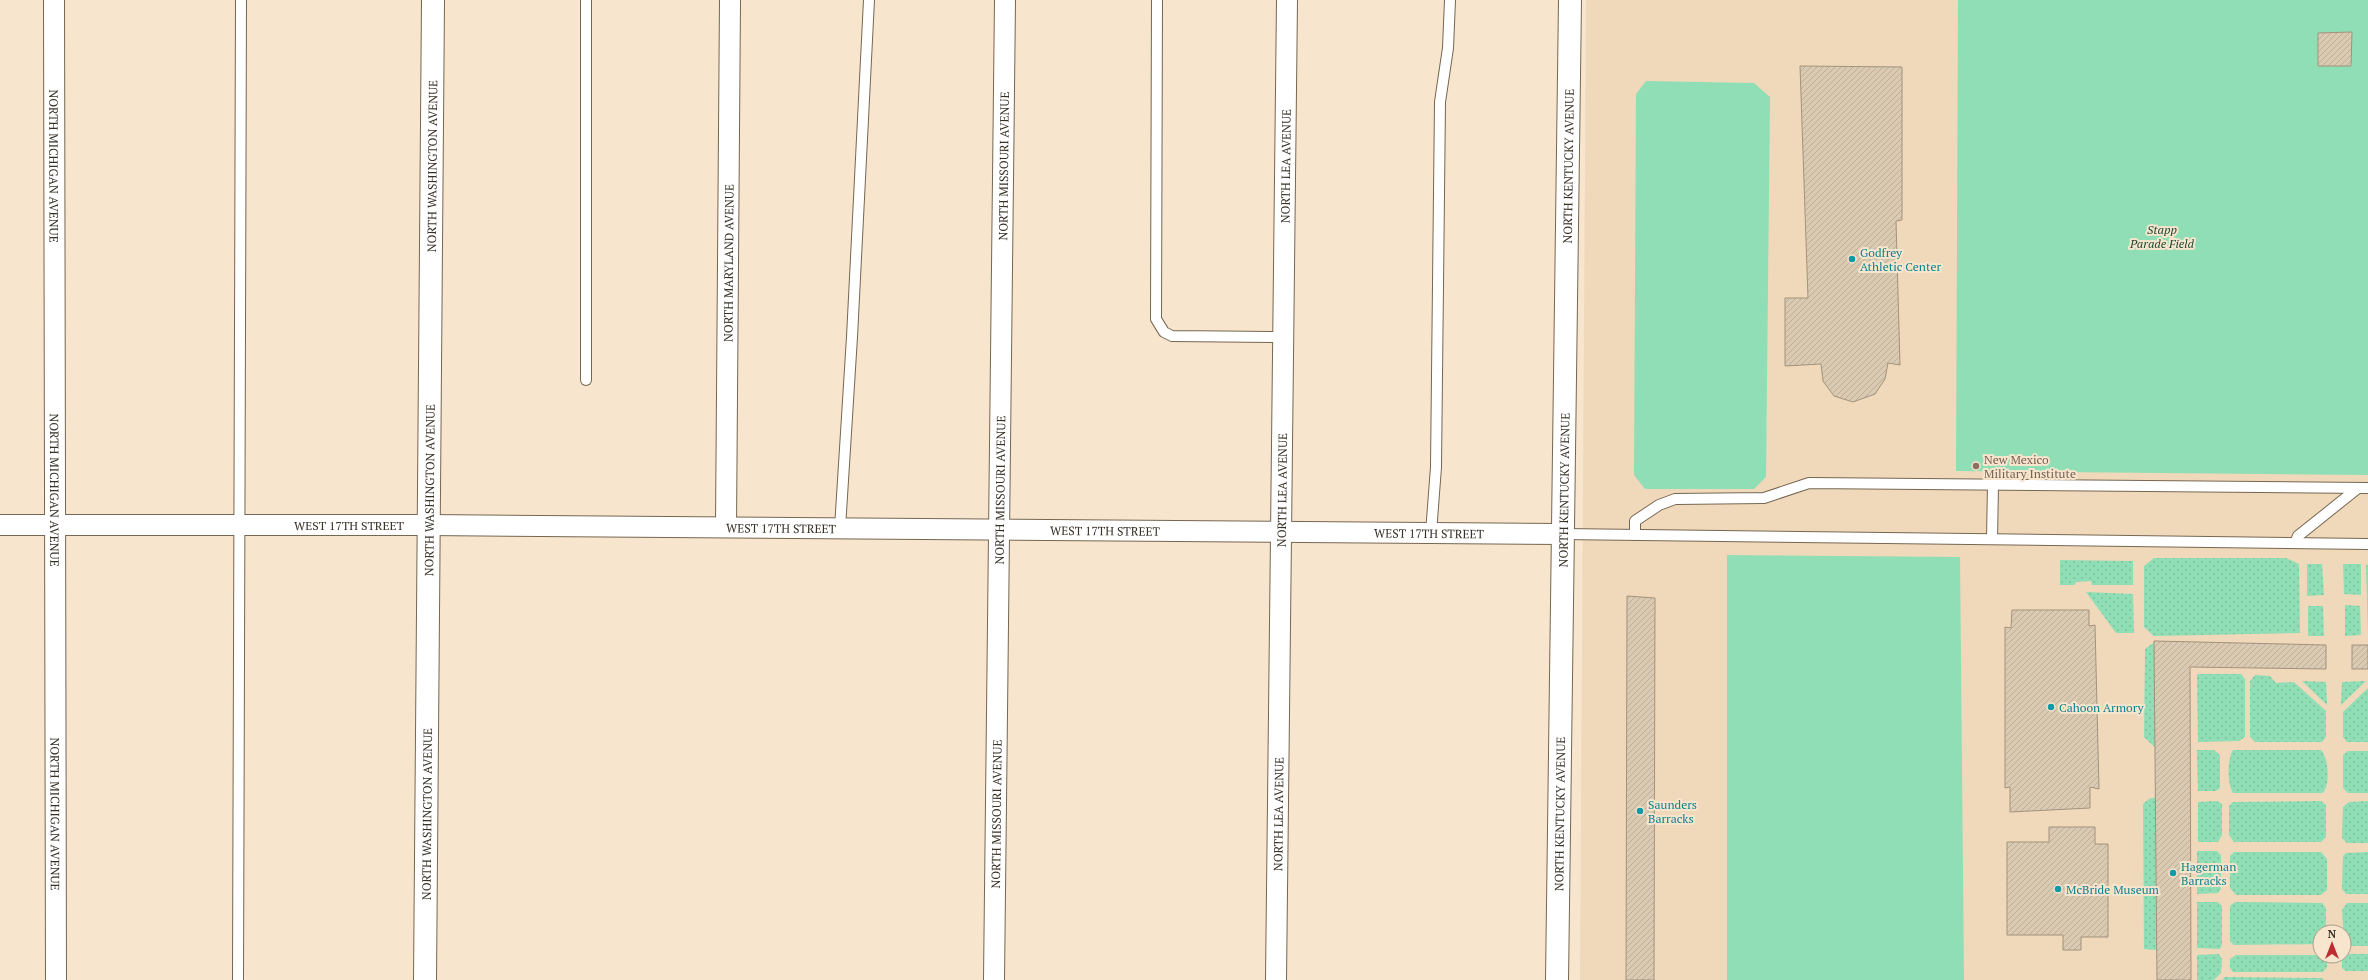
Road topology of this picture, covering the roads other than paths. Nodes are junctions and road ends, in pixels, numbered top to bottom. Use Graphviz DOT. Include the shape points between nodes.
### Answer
graph roads {
  1 [pos="54,0"];
  2 [pos="241,0"];
  3 [pos="433,0"];
  4 [pos="586,0"];
  5 [pos="730,0"];
  6 [pos="869,0"];
  7 [pos="1005,0"];
  8 [pos="1157,0"];
  9 [pos="1287,0"];
  10 [pos="1450,0"];
  11 [pos="1570,0"];
  12 [pos="1283,337"];
  13 [pos="586,380"];
  14 [pos="1993,485"];
  15 [pos="2363,488"];
  16 [pos="0,525"];
  17 [pos="55,525"];
  18 [pos="238,525"];
  19 [pos="428,525"];
  20 [pos="726,527"];
  21 [pos="840,528"];
  22 [pos="998,529"];
  23 [pos="1281,532"];
  24 [pos="1431,533"];
  25 [pos="1562,534"];
  26 [pos="1635,535"];
  27 [pos="1992,539"];
  28 [pos="2295,543"];
  29 [pos="2368,544"];
  30 [pos="56,980"];
  31 [pos="238,980"];
  32 [pos="425,980"];
  33 [pos="994,980"];
  34 [pos="1276,980"];
  35 [pos="1557,980"];
  1 -- 17 [label="street, NORTH MICHIGAN AVENUE"];
  2 -- 18 [label="lane"];
  3 -- 19 [label="street, NORTH WASHINGTON AVENUE"];
  4 -- 13 [label="lane"];
  5 -- 20 [label="street, NORTH MARYLAND AVENUE"];
  6 -- 21 [label="lane"];
  7 -- 22 [label="street, NORTH MISSOURI AVENUE"];
  8 -- 12 [label="lane" via="1156,319 1164,332 1172,336"];
  9 -- 12 [label="street, NORTH LEA AVENUE"];
  10 -- 24 [label="lane" via="1448,48 1440,102 1436,467"];
  11 -- 25 [label="street, NORTH KENTUCKY AVENUE"];
  12 -- 23 [label="street, NORTH LEA AVENUE"];
  14 -- 15 [label="lane"];
  14 -- 26 [label="lane" via="1809,483 1764,498 1675,499 1659,505 1636,521"];
  14 -- 27 [label="lane"];
  15 -- 28 [label="lane" via="2298,536"];
  16 -- 17 [label="street, WEST 17TH STREET"];
  17 -- 18 [label="street, WEST 17TH STREET"];
  17 -- 30 [label="street, NORTH MICHIGAN AVENUE"];
  18 -- 19 [label="street, WEST 17TH STREET"];
  18 -- 31 [label="lane"];
  19 -- 20 [label="street, WEST 17TH STREET"];
  19 -- 32 [label="street, NORTH WASHINGTON AVENUE"];
  20 -- 21 [label="street, WEST 17TH STREET"];
  21 -- 22 [label="street, WEST 17TH STREET"];
  22 -- 23 [label="street, WEST 17TH STREET"];
  22 -- 33 [label="street, NORTH MISSOURI AVENUE"];
  23 -- 24 [label="street, WEST 17TH STREET"];
  23 -- 34 [label="street, NORTH LEA AVENUE"];
  24 -- 25 [label="street, WEST 17TH STREET"];
  25 -- 26 [label="lane"];
  25 -- 35 [label="street, NORTH KENTUCKY AVENUE"];
  26 -- 27 [label="lane"];
  27 -- 28 [label="lane"];
  28 -- 29 [label="lane"];
}
